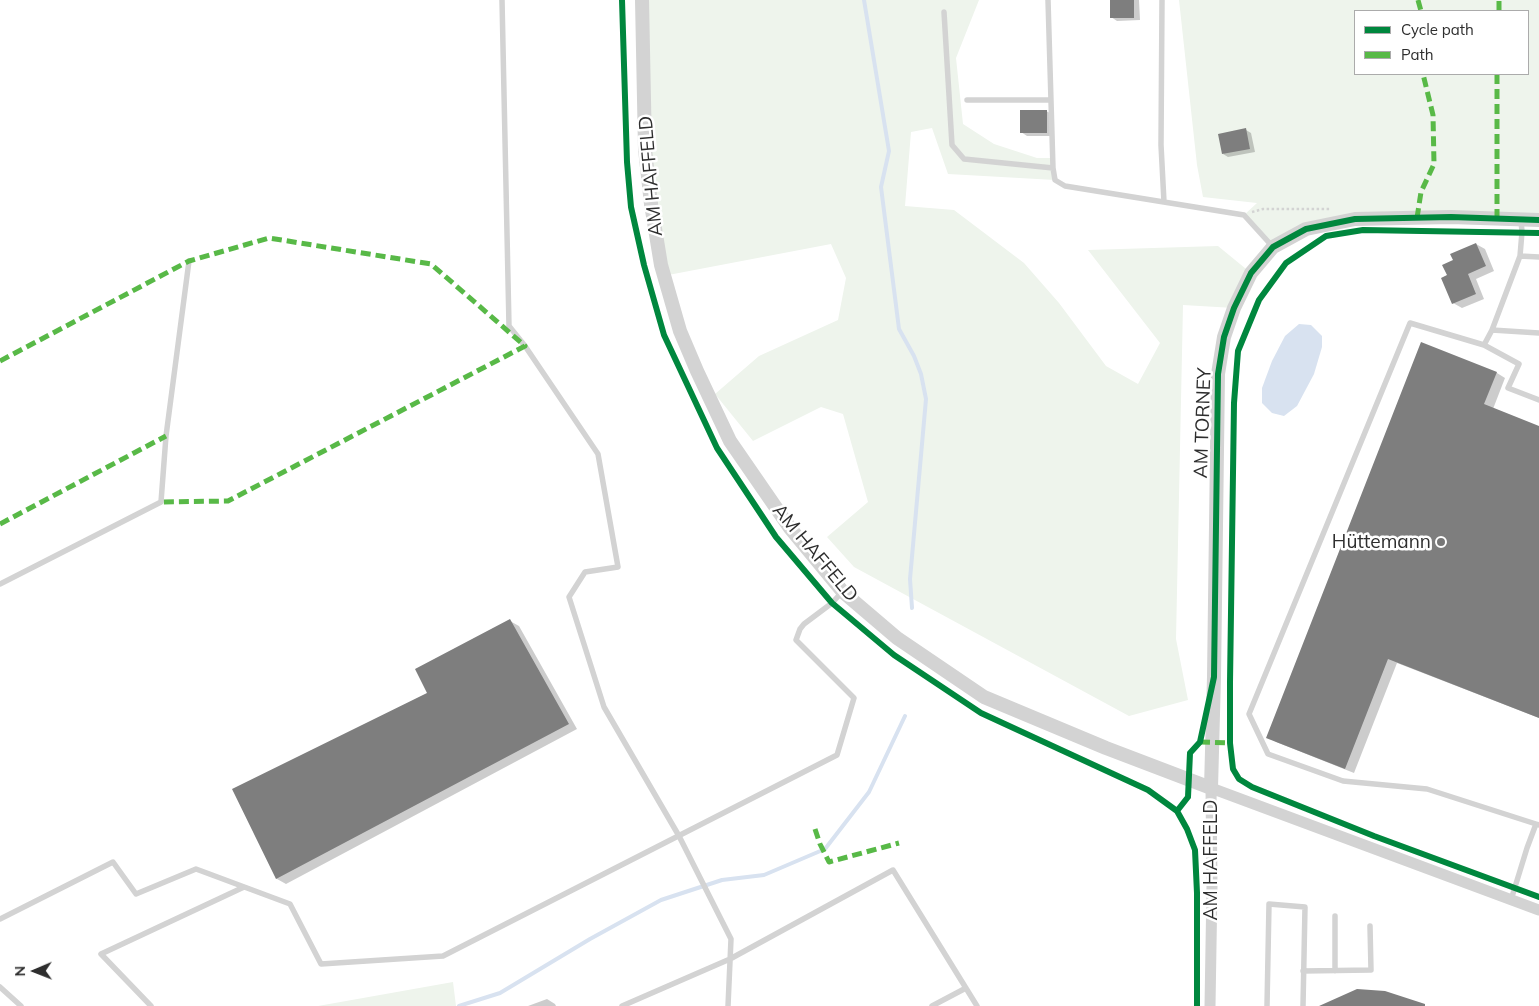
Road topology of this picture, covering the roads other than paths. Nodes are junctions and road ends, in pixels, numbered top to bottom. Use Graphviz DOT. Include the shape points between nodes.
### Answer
graph roads {
  1 [pos="502,0"];
  2 [pos="642,0"];
  3 [pos="1048,0"];
  4 [pos="1162,0"];
  5 [pos="944,12"];
  6 [pos="966,100"];
  7 [pos="1051,100"];
  8 [pos="1053,168"];
  9 [pos="1164,202"];
  10 [pos="1521,219"];
  11 [pos="1539,220"];
  12 [pos="1272,246"];
  13 [pos="1520,256"];
  14 [pos="1539,257"];
  15 [pos="188,261"];
  16 [pos="1492,330"];
  17 [pos="1539,334"];
  18 [pos="1484,345"];
  19 [pos="1539,400"];
  20 [pos="0,584"];
  21 [pos="843,592"];
  22 [pos="1211,788"];
  23 [pos="1538,825"];
  24 [pos="679,836"];
  25 [pos="244,886"];
  26 [pos="1511,900"];
  27 [pos="1539,910"];
  28 [pos="1335,916"];
  29 [pos="0,919"];
  30 [pos="1370,926"];
  31 [pos="730,959"];
  32 [pos="1304,971"];
  33 [pos="1335,971"];
  34 [pos="0,987"];
  35 [pos="966,988"];
  36 [pos="21,1006"];
  37 [pos="152,1006"];
  38 [pos="622,1006"];
  39 [pos="728,1006"];
  40 [pos="932,1006"];
  41 [pos="977,1006"];
  42 [pos="1210,1006"];
  43 [pos="1267,1006"];
  44 [pos="1303,1006"];
  1 -- 24 [label="lane" via="509,326 598,454 618,567 585,572 569,597 604,707"];
  2 -- 21 [label="street, AM HAFFELD" via="645,149 651,204 660,265 680,331 730,441 790,528"];
  3 -- 7 [label="lane"];
  4 -- 9 [label="lane"];
  5 -- 8 [label="lane" via="952,145 964,159"];
  6 -- 7 [label="lane"];
  7 -- 8 [label="lane"];
  8 -- 9 [label="lane" via="1055,180 1065,186"];
  9 -- 12 [label="lane" via="1244,215"];
  10 -- 11 [label="street, AM TORNEY"];
  10 -- 12 [label="street, AM TORNEY" via="1355,219 1306,229"];
  10 -- 13 [label="lane"];
  12 -- 22 [label="street, AM TORNEY" via="1251,273 1234,308 1224,338 1218,374"];
  13 -- 14 [label="lane"];
  13 -- 16 [label="lane"];
  15 -- 20 [label="lane" via="160,502"];
  16 -- 17 [label="lane"];
  16 -- 18 [label="lane"];
  18 -- 19 [label="lane" via="1519,364 1508,388"];
  18 -- 23 [label="lane" via="1410,323 1249,714 1268,754 1343,781 1427,789"];
  21 -- 22 [label="street, AM HAFFELD" via="897,638 984,697"];
  21 -- 24 [label="lane" via="804,624 796,640 854,698 837,754"];
  22 -- 26 [label="street"];
  22 -- 42 [label="street, AM HAFFELD"];
  23 -- 26 [label="lane" via="1527,848"];
  24 -- 25 [label="lane" via="443,956 321,964 290,904"];
  24 -- 31 [label="lane" via="731,939"];
  25 -- 29 [label="lane" via="196,869 136,894 113,862"];
  25 -- 37 [label="lane" via="101,954"];
  26 -- 27 [label="street"];
  28 -- 33 [label="lane"];
  30 -- 33 [label="lane" via="1371,970"];
  31 -- 35 [label="lane" via="893,870"];
  31 -- 38 [label="lane"];
  31 -- 39 [label="lane"];
  32 -- 33 [label="lane"];
  32 -- 43 [label="lane" via="1305,907 1269,904"];
  32 -- 44 [label="lane"];
  34 -- 36 [label="lane"];
  35 -- 40 [label="lane"];
  35 -- 41 [label="lane"];
}
